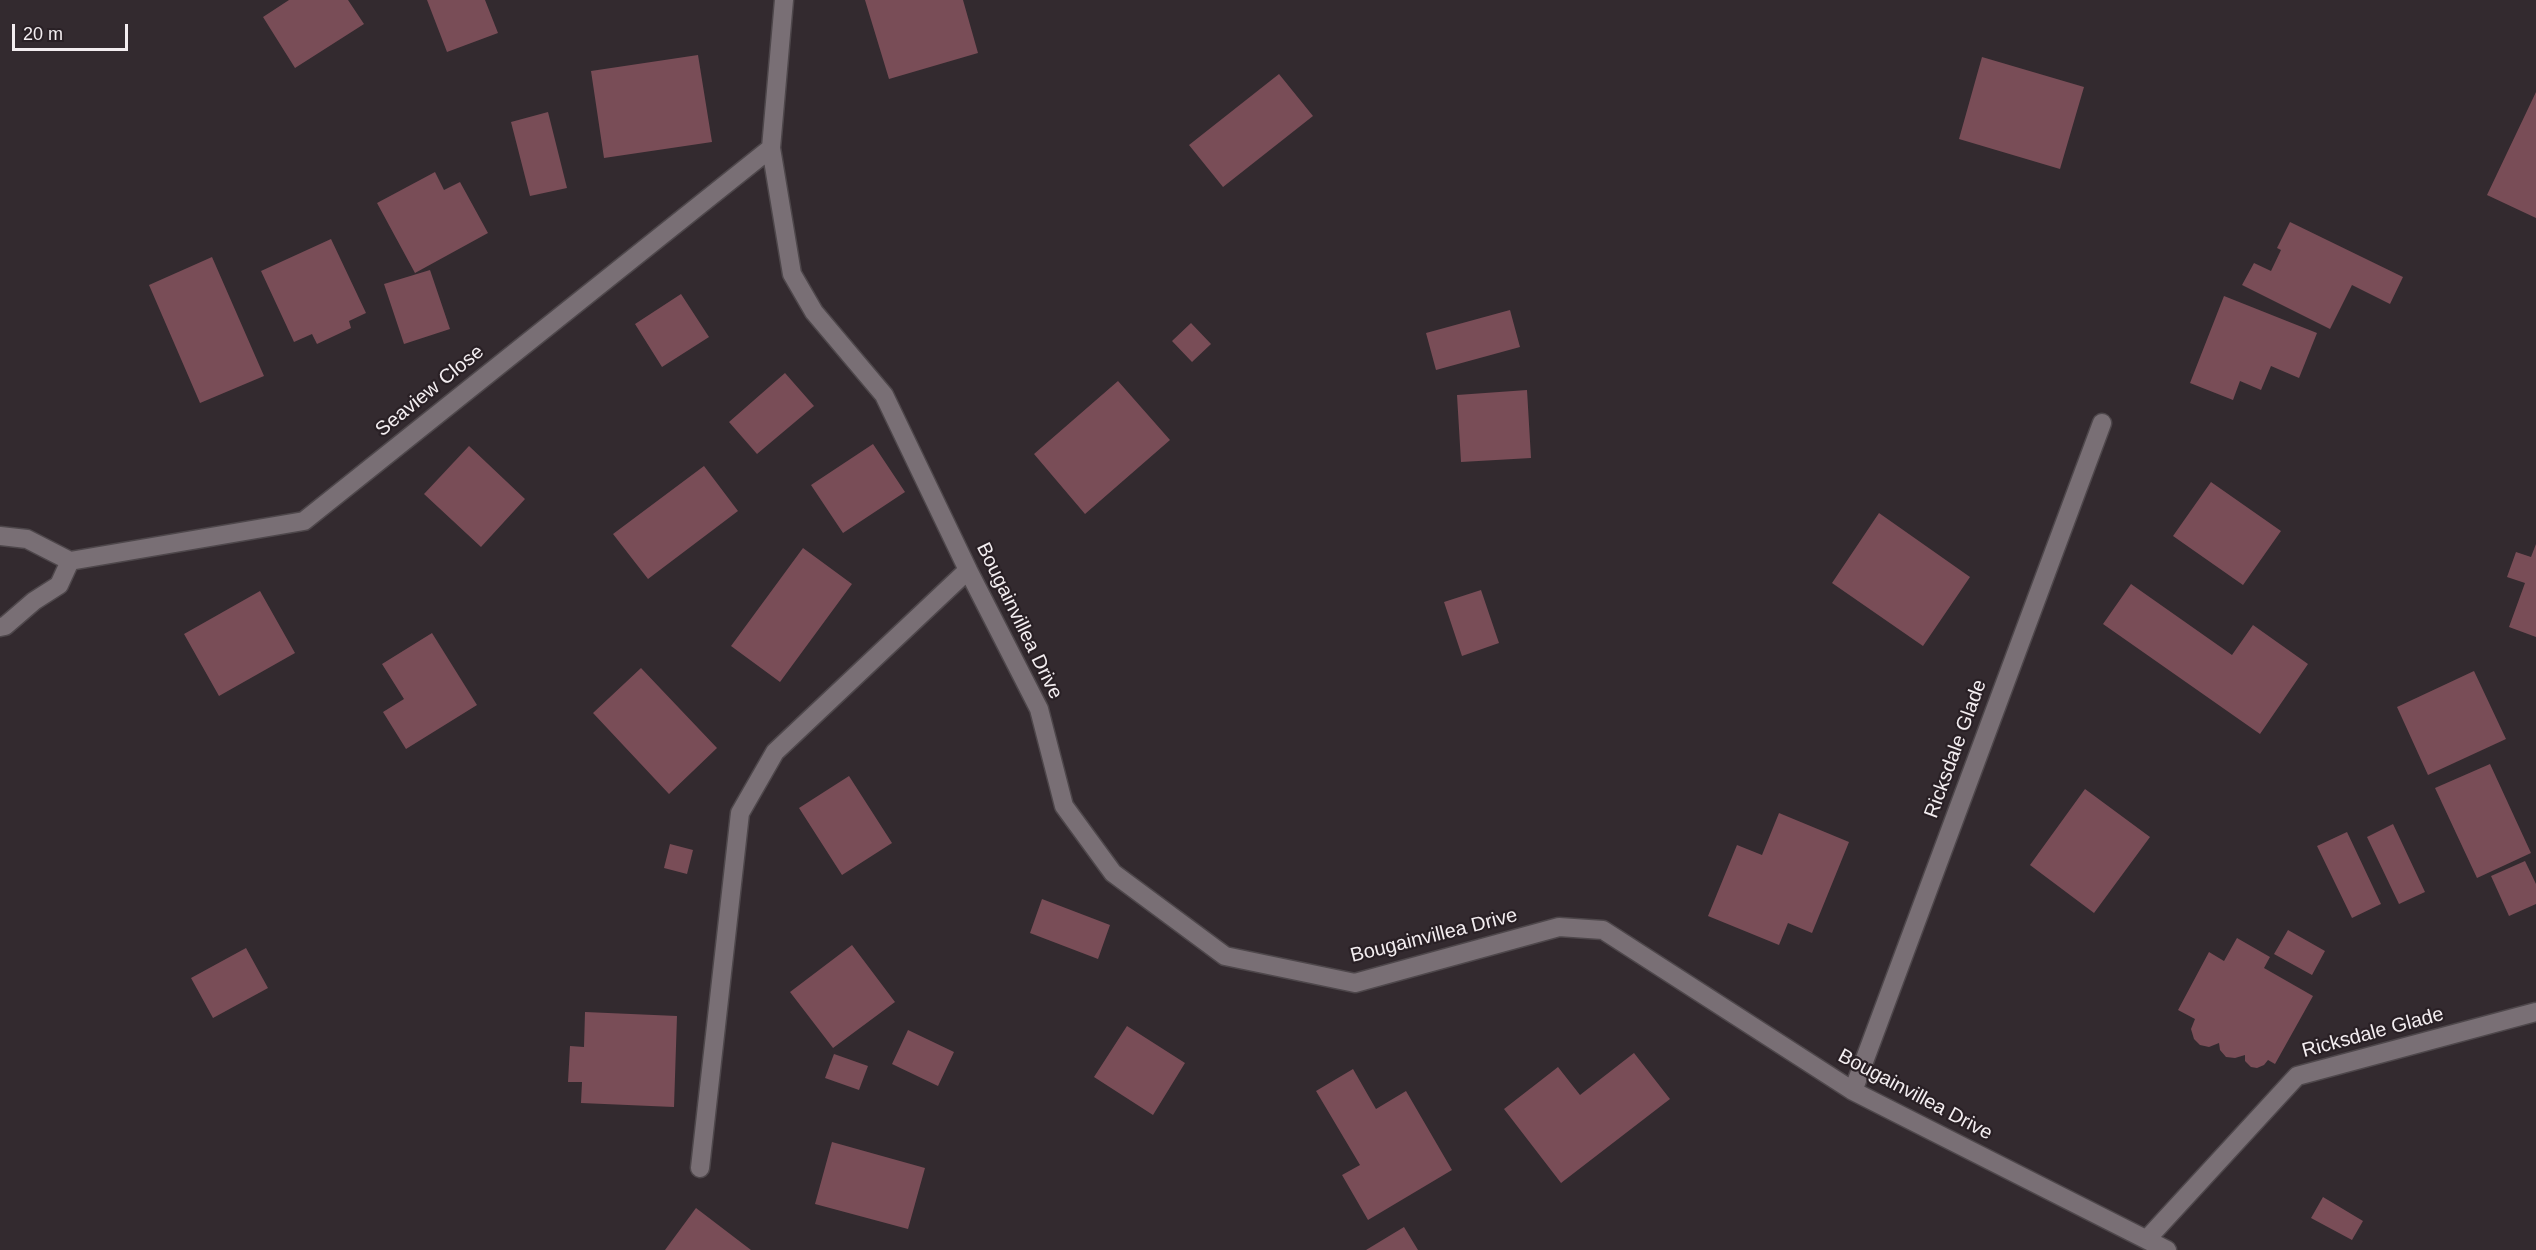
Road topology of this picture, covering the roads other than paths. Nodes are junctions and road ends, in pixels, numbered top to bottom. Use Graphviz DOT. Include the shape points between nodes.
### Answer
graph roads {
  1 [pos="784,0"];
  2 [pos="771,148"];
  3 [pos="2102,423"];
  4 [pos="0,536"];
  5 [pos="70,561"];
  6 [pos="968,570"];
  7 [pos="0,627"];
  8 [pos="2536,1012"];
  9 [pos="1853,1091"];
  10 [pos="700,1168"];
  11 [pos="2147,1239"];
  12 [pos="2167,1250"];
  1 -- 2 [label="street, Bougainvillea Drive"];
  2 -- 5 [label="street, Seaview Close" via="304,521"];
  2 -- 6 [label="street, Bougainvillea Drive" via="792,274 814,312 884,395"];
  3 -- 9 [label="street, Ricksdale Glade"];
  4 -- 5 [label="street" via="27,539"];
  5 -- 7 [label="street" via="59,585"];
  6 -- 9 [label="street, Bougainvillea Drive" via="1039,709 1064,806 1113,873 1225,956 1354,983 1559,927 1603,930"];
  6 -- 10 [label="street" via="775,752 740,813"];
  8 -- 11 [label="street, Ricksdale Glade" via="2297,1076"];
  9 -- 11 [label="street, Bougainvillea Drive"];
  11 -- 12 [label="street, Bougainvillea Drive"];
}
